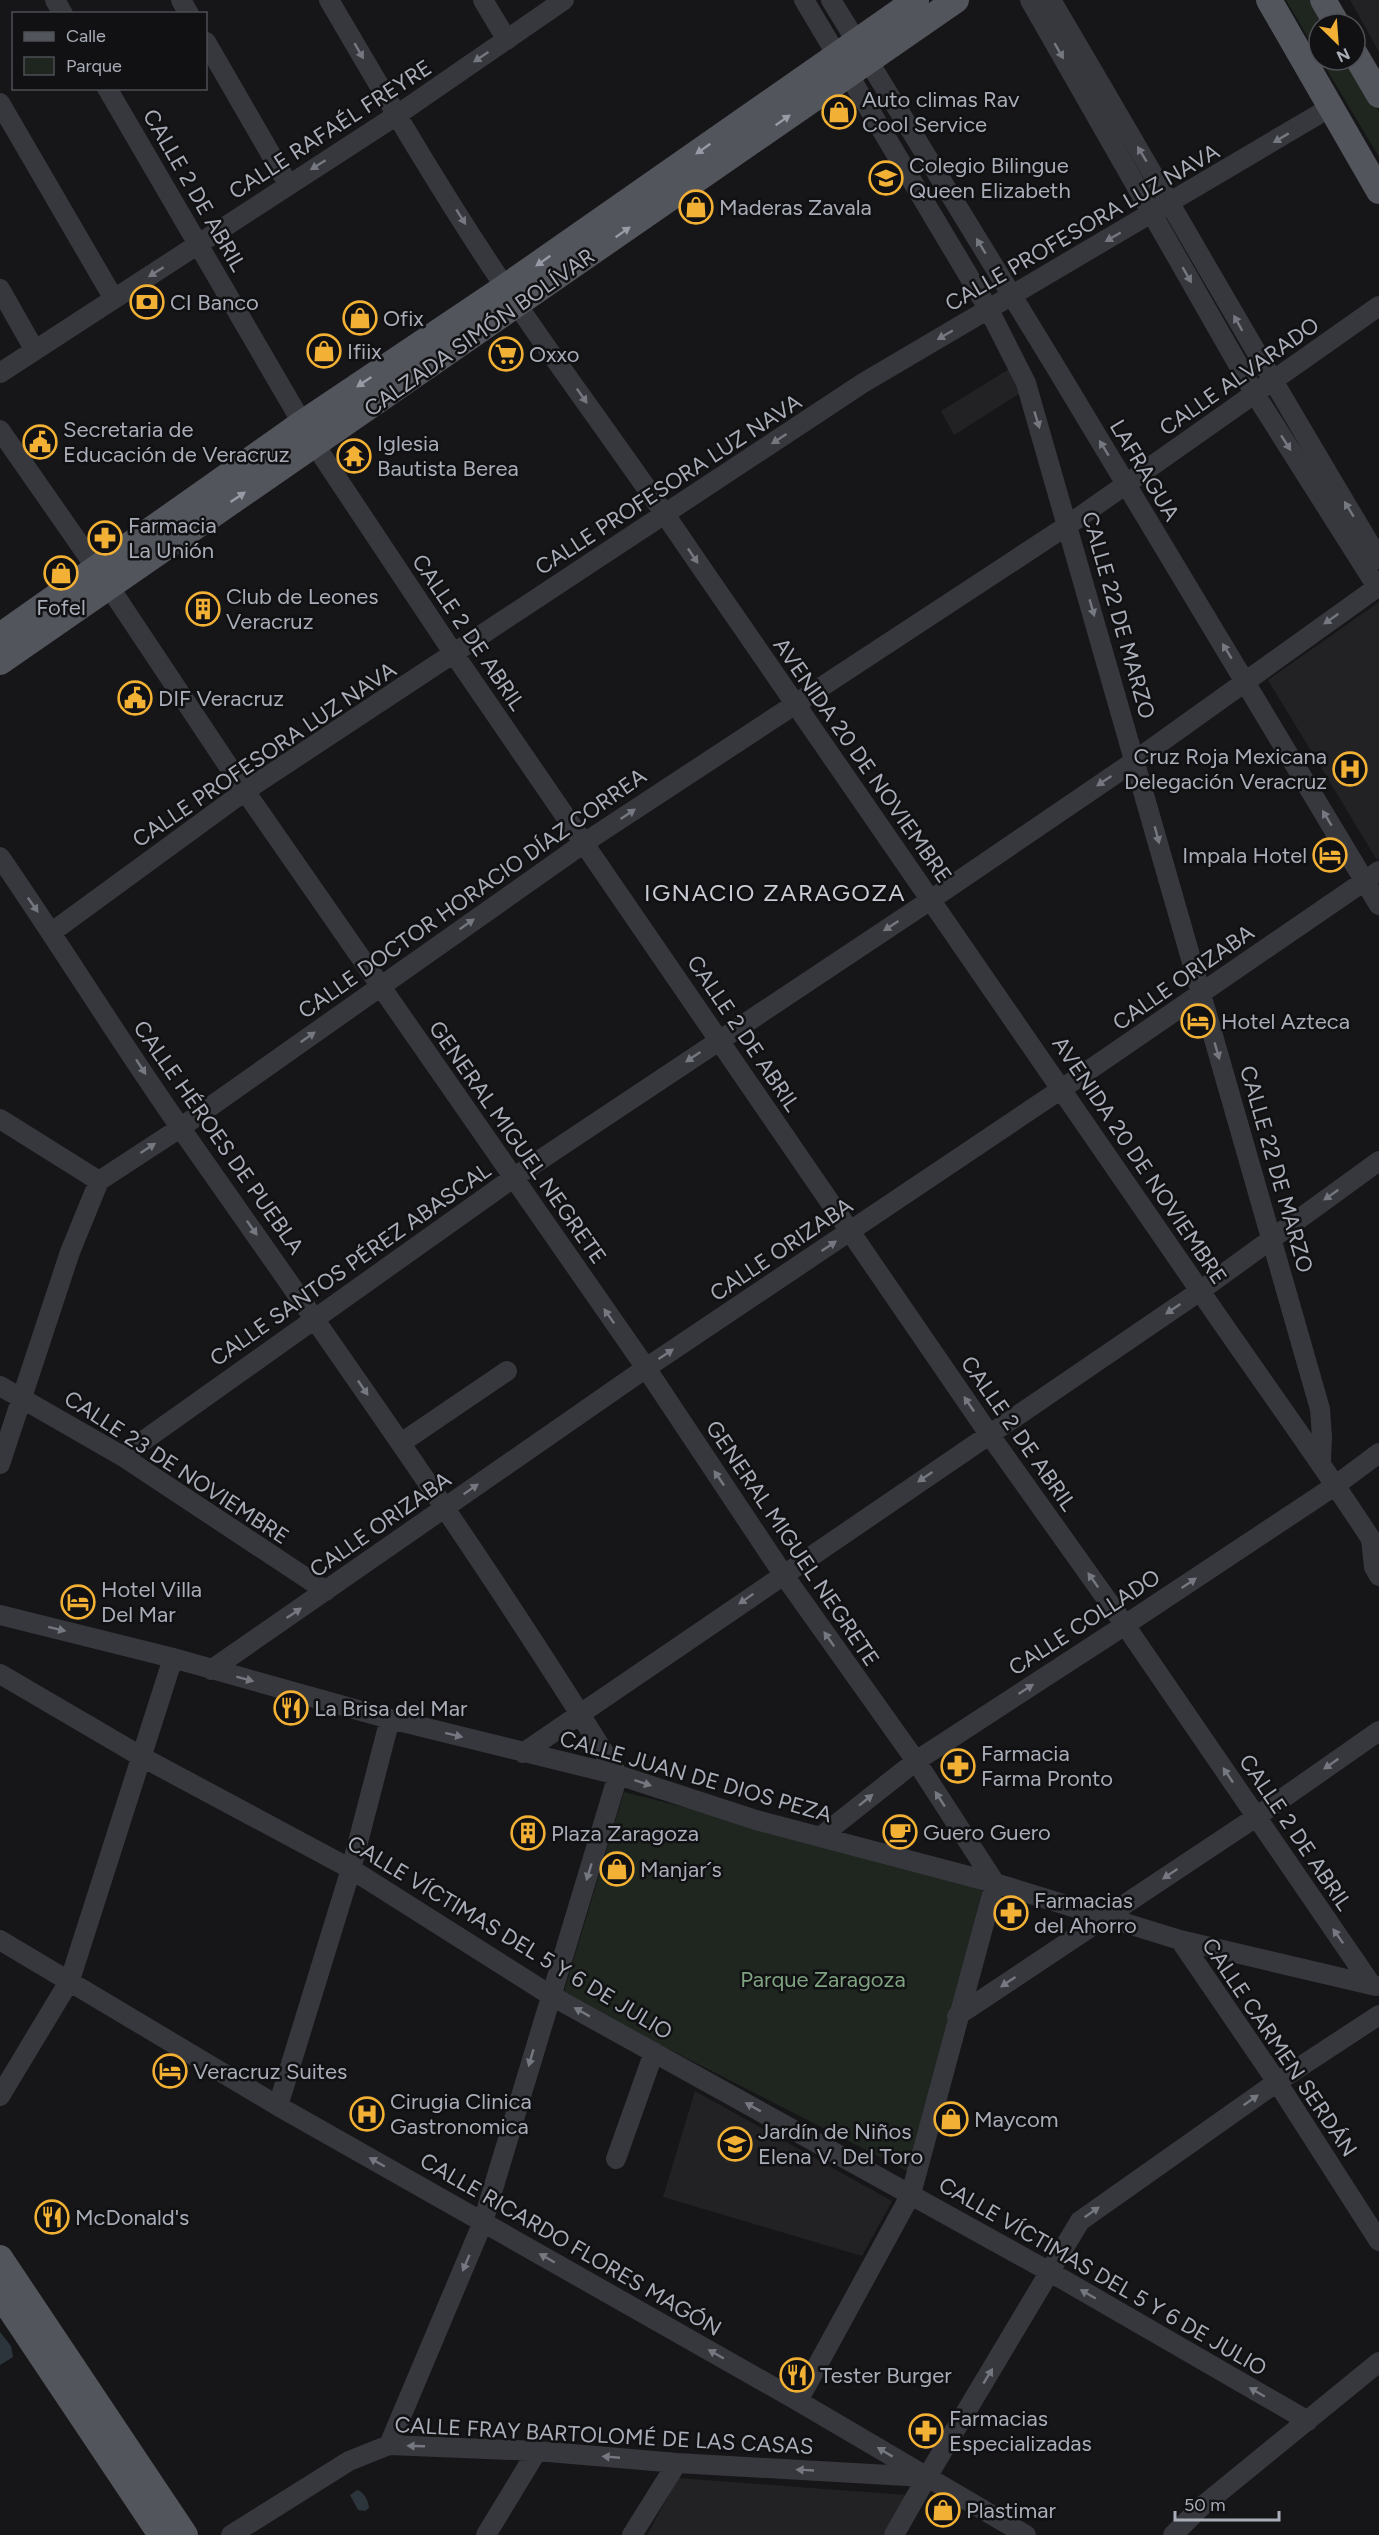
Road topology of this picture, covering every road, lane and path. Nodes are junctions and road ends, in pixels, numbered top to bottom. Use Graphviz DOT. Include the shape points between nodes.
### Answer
graph roads {
  1 [pos="329,0"];
  2 [pos="483,0"];
  3 [pos="564,0"];
  4 [pos="804,0"];
  5 [pos="831,0"];
  6 [pos="916,0"];
  7 [pos="956,0"];
  8 [pos="1030,0"];
  9 [pos="1051,0"];
  10 [pos="1269,0"];
  11 [pos="507,40"];
  12 [pos="207,44"];
  13 [pos="852,58"];
  14 [pos="1366,72"];
  15 [pos="108,90"];
  16 [pos="1379,95"];
  17 [pos="0,103"];
  18 [pos="1331,107"];
  19 [pos="396,116"];
  20 [pos="288,184"];
  21 [pos="1379,190"];
  22 [pos="1171,204"];
  23 [pos="1153,214"];
  24 [pos="200,245"];
  25 [pos="0,289"];
  26 [pos="512,296"];
  27 [pos="1012,296"];
  28 [pos="114,299"];
  29 [pos="1379,306"];
  30 [pos="988,310"];
  31 [pos="34,349"];
  32 [pos="1055,366"];
  33 [pos="0,373"];
  34 [pos="1272,382"];
  35 [pos="1026,383"];
  36 [pos="1255,394"];
  37 [pos="0,430"];
  38 [pos="308,435"];
  39 [pos="1126,484"];
  40 [pos="664,514"];
  41 [pos="1068,525"];
  42 [pos="1379,559"];
  43 [pos="102,576"];
  44 [pos="1378,586"];
  45 [pos="0,636"];
  46 [pos="454,654"];
  47 [pos="0,662"];
  48 [pos="1245,681"];
  49 [pos="793,704"];
  50 [pos="1136,760"];
  51 [pos="245,791"];
  52 [pos="584,843"];
  53 [pos="0,857"];
  54 [pos="1372,875"];
  55 [pos="932,899"];
  56 [pos="1379,904"];
  57 [pos="52,932"];
  58 [pos="381,985"];
  59 [pos="1201,994"];
  60 [pos="719,1040"];
  61 [pos="1063,1088"];
  62 [pos="0,1119"];
  63 [pos="180,1128"];
  64 [pos="1379,1161"];
  65 [pos="513,1178"];
  66 [pos="99,1180"];
  67 [pos="851,1232"];
  68 [pos="1272,1237"];
  69 [pos="1200,1291"];
  70 [pos="316,1319"];
  71 [pos="646,1368"];
  72 [pos="507,1371"];
  73 [pos="0,1386"];
  74 [pos="21,1397"];
  75 [pos="989,1434"];
  76 [pos="401,1443"];
  77 [pos="1379,1453"];
  78 [pos="122,1456"];
  79 [pos="1321,1461"];
  80 [pos="0,1464"];
  81 [pos="1336,1485"];
  82 [pos="445,1507"];
  83 [pos="1375,1543"];
  84 [pos="783,1574"];
  85 [pos="1379,1576"];
  86 [pos="326,1591"];
  87 [pos="0,1615"];
  88 [pos="1125,1625"];
  89 [pos="173,1658"];
  90 [pos="212,1670"];
  91 [pos="0,1674"];
  92 [pos="581,1715"];
  93 [pos="390,1719"];
  94 [pos="1379,1731"];
  95 [pos="523,1753"];
  96 [pos="142,1757"];
  97 [pos="916,1761"];
  98 [pos="618,1775"];
  99 [pos="1256,1817"];
  100 [pos="820,1837"];
  101 [pos="351,1869"];
  102 [pos="994,1883"];
  103 [pos="1105,1917"];
  104 [pos="0,1940"];
  105 [pos="1180,1940"];
  106 [pos="70,1980"];
  107 [pos="1375,1985"];
  108 [pos="550,1995"];
  109 [pos="1379,2015"];
  110 [pos="957,2016"];
  111 [pos="654,2052"];
  112 [pos="1277,2082"];
  113 [pos="0,2096"];
  114 [pos="278,2106"];
  115 [pos="616,2159"];
  116 [pos="911,2193"];
  117 [pos="483,2222"];
  118 [pos="1379,2241"];
  119 [pos="0,2258"];
  120 [pos="1050,2272"];
  121 [pos="0,2294"];
  122 [pos="1379,2362"];
  123 [pos="798,2401"];
  124 [pos="1308,2421"];
  125 [pos="388,2445"];
  126 [pos="537,2451"];
  127 [pos="677,2463"];
  128 [pos="927,2477"];
  129 [pos="161,2535"];
  130 [pos="185,2535"];
  131 [pos="231,2535"];
  132 [pos="486,2535"];
  133 [pos="632,2535"];
  134 [pos="894,2535"];
  135 [pos="1026,2535"];
  136 [pos="1173,2535"];
  1 -- 19 [label="street, AVENIDA 20 DE NOVIEMBRE, one-way"];
  2 -- 11 [label="street"];
  3 -- 11 [label="street, CALLE RAFAÉL FREYRE"];
  4 -- 13 [label="street"];
  5 -- 13 [label="street"];
  6 -- 13 [label="main road, CALZADA SIMÓN BOLÍVAR"];
  7 -- 13 [label="main road, CALZADA SIMÓN BOLÍVAR"];
  8 -- 23 [label="street, one-way"];
  22 -- 9 [label="street, one-way"];
  10 -- 18 [label="main road"];
  11 -- 19 [label="street, CALLE RAFAÉL FREYRE, one-way"];
  12 -- 20 [label="street"];
  13 -- 26 [label="main road, CALZADA SIMÓN BOLÍVAR"];
  27 -- 13 [label="street, LAFRAGUA, one-way"];
  13 -- 30 [label="street"];
  14 -- 16 [label="main road"];
  15 -- 24 [label="street, CALLE 2 DE ABRIL"];
  17 -- 28 [label="street"];
  18 -- 21 [label="main road"];
  18 -- 22 [label="street, CALLE PROFESORA LUZ NAVA, one-way"];
  19 -- 20 [label="street, CALLE RAFAÉL FREYRE, one-way"];
  19 -- 26 [label="street, AVENIDA 20 DE NOVIEMBRE, one-way"];
  20 -- 24 [label="street, CALLE RAFAÉL FREYRE"];
  22 -- 23 [label="street, CALLE PROFESORA LUZ NAVA"];
  34 -- 22 [label="street, one-way"];
  23 -- 27 [label="street, CALLE PROFESORA LUZ NAVA, one-way"];
  23 -- 36 [label="street, one-way"];
  24 -- 28 [label="street, CALLE RAFAÉL FREYRE, one-way"];
  24 -- 38 [label="street, CALLE 2 DE ABRIL"];
  25 -- 31 [label="street"];
  26 -- 38 [label="main road, CALZADA SIMÓN BOLÍVAR"];
  26 -- 40 [label="street, AVENIDA 20 DE NOVIEMBRE, one-way"];
  27 -- 30 [label="street, CALLE PROFESORA LUZ NAVA"];
  27 -- 32 [label="street, LAFRAGUA"];
  28 -- 31 [label="street, CALLE RAFAÉL FREYRE"];
  29 -- 34 [label="street, CALLE ALVARADO"];
  30 -- 35 [label="street, CALLE 22 DE MARZO"];
  30 -- 40 [label="street, CALLE PROFESORA LUZ NAVA, one-way" via="863,383"];
  31 -- 33 [label="street, CALLE RAFAÉL FREYRE"];
  32 -- 35 [label="street"];
  39 -- 32 [label="street, LAFRAGUA, one-way"];
  34 -- 36 [label="street, CALLE ALVARADO"];
  42 -- 34 [label="street, one-way"];
  35 -- 41 [label="street, CALLE 22 DE MARZO, one-way"];
  36 -- 39 [label="street, CALLE ALVARADO"];
  36 -- 44 [label="street, one-way"];
  37 -- 43 [label="street, GENERAL MIGUEL NEGRETE"];
  38 -- 43 [label="main road, CALZADA SIMÓN BOLÍVAR"];
  38 -- 46 [label="street, CALLE 2 DE ABRIL"];
  39 -- 41 [label="street, CALLE DOCTOR HORACIO DÍAZ CORREA"];
  48 -- 39 [label="street, LAFRAGUA, one-way"];
  40 -- 46 [label="street, CALLE PROFESORA LUZ NAVA"];
  40 -- 49 [label="street, AVENIDA 20 DE NOVIEMBRE, one-way"];
  41 -- 49 [label="street, CALLE DOCTOR HORACIO DÍAZ CORREA"];
  41 -- 50 [label="street, CALLE 22 DE MARZO, one-way"];
  43 -- 45 [label="main road, CALZADA SIMÓN BOLÍVAR"];
  43 -- 47 [label="main road, CALZADA SIMÓN BOLÍVAR"];
  43 -- 51 [label="street, GENERAL MIGUEL NEGRETE"];
  44 -- 48 [label="street, CALLE SANTOS PÉREZ ABASCAL, one-way"];
  46 -- 51 [label="street, CALLE PROFESORA LUZ NAVA"];
  46 -- 52 [label="street, CALLE 2 DE ABRIL"];
  48 -- 50 [label="street, CALLE SANTOS PÉREZ ABASCAL"];
  54 -- 48 [label="street, LAFRAGUA, one-way"];
  52 -- 49 [label="street, CALLE DOCTOR HORACIO DÍAZ CORREA, one-way"];
  49 -- 55 [label="street, AVENIDA 20 DE NOVIEMBRE"];
  50 -- 55 [label="street, CALLE SANTOS PÉREZ ABASCAL, one-way"];
  50 -- 59 [label="street, CALLE 22 DE MARZO, one-way"];
  51 -- 57 [label="street, CALLE PROFESORA LUZ NAVA"];
  51 -- 58 [label="street, GENERAL MIGUEL NEGRETE"];
  58 -- 52 [label="street, CALLE DOCTOR HORACIO DÍAZ CORREA, one-way"];
  52 -- 60 [label="street, CALLE 2 DE ABRIL"];
  53 -- 57 [label="street, CALLE HÉROES DE PUEBLA, one-way"];
  54 -- 56 [label="street, LAFRAGUA"];
  54 -- 59 [label="street, CALLE ORIZABA"];
  55 -- 60 [label="street, CALLE SANTOS PÉREZ ABASCAL, one-way"];
  55 -- 61 [label="street, AVENIDA 20 DE NOVIEMBRE"];
  57 -- 63 [label="street, CALLE HÉROES DE PUEBLA, one-way"];
  63 -- 58 [label="street, CALLE DOCTOR HORACIO DÍAZ CORREA, one-way"];
  58 -- 65 [label="street, GENERAL MIGUEL NEGRETE"];
  59 -- 61 [label="street, CALLE ORIZABA"];
  59 -- 68 [label="street, CALLE 22 DE MARZO, one-way"];
  60 -- 65 [label="street, CALLE SANTOS PÉREZ ABASCAL, one-way"];
  60 -- 67 [label="street, CALLE 2 DE ABRIL"];
  61 -- 67 [label="street, CALLE ORIZABA"];
  61 -- 69 [label="street, AVENIDA 20 DE NOVIEMBRE"];
  62 -- 66 [label="street"];
  66 -- 63 [label="street, CALLE DOCTOR HORACIO DÍAZ CORREA, one-way"];
  63 -- 70 [label="street, CALLE HÉROES DE PUEBLA, one-way"];
  64 -- 68 [label="street, one-way"];
  65 -- 70 [label="street, CALLE SANTOS PÉREZ ABASCAL"];
  71 -- 65 [label="street, GENERAL MIGUEL NEGRETE, one-way"];
  66 -- 74 [label="street"];
  71 -- 67 [label="street, CALLE ORIZABA, one-way"];
  75 -- 67 [label="street, CALLE 2 DE ABRIL, one-way"];
  68 -- 69 [label="street"];
  68 -- 79 [label="street, CALLE 22 DE MARZO" via="1320,1409"];
  69 -- 75 [label="street, one-way"];
  69 -- 79 [label="street, AVENIDA 20 DE NOVIEMBRE"];
  70 -- 76 [label="street, CALLE HÉROES DE PUEBLA, one-way"];
  70 -- 78 [label="street, CALLE SANTOS PÉREZ ABASCAL"];
  82 -- 71 [label="street, CALLE ORIZABA, one-way"];
  84 -- 71 [label="street, GENERAL MIGUEL NEGRETE, one-way"];
  72 -- 76 [label="street"];
  73 -- 74 [label="street, CALLE 23 DE NOVIEMBRE"];
  74 -- 78 [label="street, CALLE 23 DE NOVIEMBRE"];
  74 -- 80 [label="street"];
  75 -- 84 [label="street, one-way"];
  88 -- 75 [label="street, CALLE 2 DE ABRIL, one-way"];
  76 -- 82 [label="street, CALLE HÉROES DE PUEBLA"];
  77 -- 81 [label="street, CALLE COLLADO"];
  78 -- 86 [label="street, CALLE 23 DE NOVIEMBRE"];
  79 -- 81 [label="street, AVENIDA 20 DE NOVIEMBRE"];
  81 -- 83 [label="street, AVENIDA 20 DE NOVIEMBRE"];
  88 -- 81 [label="street, CALLE COLLADO, one-way"];
  82 -- 86 [label="street, CALLE ORIZABA"];
  82 -- 92 [label="street, CALLE HÉROES DE PUEBLA"];
  83 -- 85 [label="street, AVENIDA 20 DE NOVIEMBRE" via="1374,1567"];
  84 -- 92 [label="street, one-way"];
  97 -- 84 [label="street, GENERAL MIGUEL NEGRETE, one-way"];
  90 -- 86 [label="street, CALLE ORIZABA, one-way"];
  87 -- 89 [label="street, CALLE JUAN DE DIOS PEZA, one-way"];
  97 -- 88 [label="street, CALLE COLLADO, one-way"];
  99 -- 88 [label="street, CALLE 2 DE ABRIL, one-way"];
  89 -- 90 [label="street, CALLE JUAN DE DIOS PEZA"];
  89 -- 96 [label="street"];
  90 -- 93 [label="street, CALLE JUAN DE DIOS PEZA, one-way"];
  91 -- 96 [label="street, CALLE VÍCTIMAS DEL 5 Y 6 DE JULIO"];
  92 -- 95 [label="street"];
  92 -- 98 [label="street, CALLE HÉROES DE PUEBLA"];
  93 -- 95 [label="street, CALLE JUAN DE DIOS PEZA, one-way"];
  93 -- 101 [label="street"];
  94 -- 99 [label="street, one-way"];
  95 -- 98 [label="street, CALLE JUAN DE DIOS PEZA"];
  96 -- 101 [label="street, CALLE VÍCTIMAS DEL 5 Y 6 DE JULIO"];
  96 -- 106 [label="street"];
  100 -- 97 [label="street, CALLE COLLADO, one-way"];
  102 -- 97 [label="street, GENERAL MIGUEL NEGRETE, one-way"];
  98 -- 100 [label="street, CALLE JUAN DE DIOS PEZA, one-way"];
  98 -- 108 [label="street, one-way"];
  99 -- 103 [label="street, one-way"];
  107 -- 99 [label="street, CALLE 2 DE ABRIL, one-way"];
  100 -- 102 [label="street, CALLE JUAN DE DIOS PEZA"];
  101 -- 108 [label="street, CALLE VÍCTIMAS DEL 5 Y 6 DE JULIO"];
  101 -- 114 [label="street"];
  102 -- 103 [label="street, CALLE JUAN DE DIOS PEZA"];
  102 -- 110 [label="street"];
  103 -- 105 [label="street, CALLE JUAN DE DIOS PEZA"];
  103 -- 110 [label="street, one-way"];
  104 -- 106 [label="street, CALLE RICARDO FLORES MAGÓN"];
  105 -- 107 [label="street, CALLE JUAN DE DIOS PEZA"];
  105 -- 112 [label="street, CALLE CARMEN SERDÁN"];
  106 -- 113 [label="street"];
  106 -- 114 [label="street, CALLE RICARDO FLORES MAGÓN"];
  111 -- 108 [label="street, CALLE VÍCTIMAS DEL 5 Y 6 DE JULIO, one-way"];
  108 -- 117 [label="street, one-way"];
  109 -- 112 [label="street"];
  110 -- 116 [label="street"];
  111 -- 115 [label="street"];
  116 -- 111 [label="street, CALLE VÍCTIMAS DEL 5 Y 6 DE JULIO, one-way"];
  112 -- 118 [label="street, CALLE CARMEN SERDÁN"];
  120 -- 112 [label="street, one-way" via="1080,2221"];
  117 -- 114 [label="street, CALLE RICARDO FLORES MAGÓN, one-way"];
  116 -- 120 [label="street, CALLE VÍCTIMAS DEL 5 Y 6 DE JULIO"];
  116 -- 123 [label="street"];
  123 -- 117 [label="street, CALLE RICARDO FLORES MAGÓN, one-way"];
  117 -- 125 [label="street, one-way"];
  119 -- 130 [label="main road"];
  124 -- 120 [label="street, CALLE VÍCTIMAS DEL 5 Y 6 DE JULIO, one-way"];
  128 -- 120 [label="street, one-way"];
  121 -- 129 [label="main road"];
  122 -- 124 [label="street"];
  128 -- 123 [label="street, CALLE RICARDO FLORES MAGÓN, one-way"];
  124 -- 136 [label="street" via="1200,2508"];
  126 -- 125 [label="street, CALLE FRAY BARTOLOMÉ DE LAS CASAS, one-way"];
  125 -- 131 [label="street, CALLE FRAY BARTOLOMÉ DE LAS CASAS" via="349,2461"];
  127 -- 126 [label="street, CALLE FRAY BARTOLOMÉ DE LAS CASAS, one-way"];
  126 -- 132 [label="street"];
  128 -- 127 [label="street, CALLE FRAY BARTOLOMÉ DE LAS CASAS, one-way"];
  127 -- 133 [label="street"];
  128 -- 134 [label="street"];
  128 -- 135 [label="street, CALLE RICARDO FLORES MAGÓN"];
}
